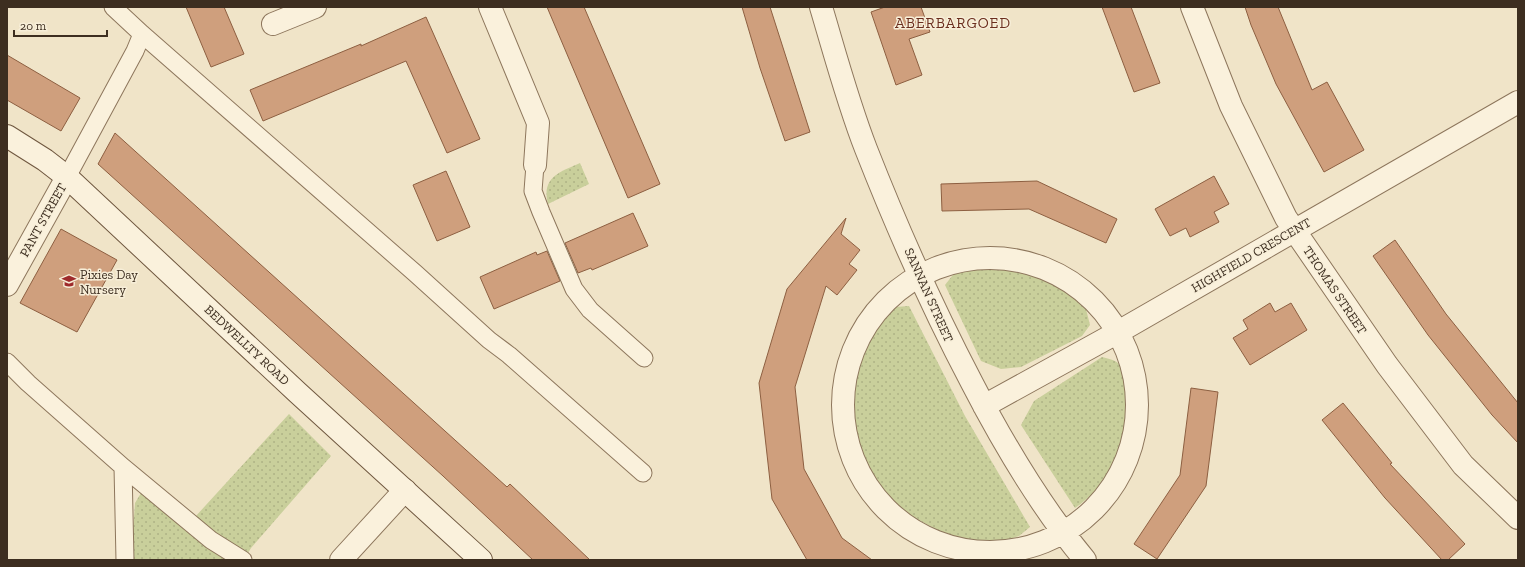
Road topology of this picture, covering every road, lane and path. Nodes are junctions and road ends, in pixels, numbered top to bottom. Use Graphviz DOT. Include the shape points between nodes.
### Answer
graph roads {
  1 [pos="113,7"];
  2 [pos="490,7"];
  3 [pos="821,7"];
  4 [pos="1192,7"];
  5 [pos="308,8"];
  6 [pos="272,24"];
  7 [pos="142,34"];
  8 [pos="1518,102"];
  9 [pos="7,136"];
  10 [pos="535,165"];
  11 [pos="67,177"];
  12 [pos="1294,230"];
  13 [pos="920,277"];
  14 [pos="7,285"];
  15 [pos="1120,331"];
  16 [pos="644,358"];
  17 [pos="7,362"];
  18 [pos="984,406"];
  19 [pos="123,467"];
  20 [pos="642,473"];
  21 [pos="405,490"];
  22 [pos="1518,518"];
  23 [pos="1060,531"];
  24 [pos="125,560"];
  25 [pos="243,560"];
  26 [pos="341,560"];
  27 [pos="482,560"];
  28 [pos="1085,560"];
  1 -- 7 [label="lane"];
  2 -- 10 [label="street" via="538,123"];
  3 -- 13 [label="street, SANNAN STREET" via="866,147"];
  4 -- 12 [label="street, THOMAS STREET" via="1231,106"];
  5 -- 6 [label="street"];
  7 -- 11 [label="lane"];
  7 -- 20 [label="lane"];
  8 -- 12 [label="street, HIGHFIELD CRESCENT"];
  9 -- 11 [label="street, BEDWELLTY ROAD"];
  10 -- 16 [label="lane" via="533,191 574,289 590,310"];
  11 -- 14 [label="street, PANT STREET"];
  11 -- 21 [label="street, BEDWELLTY ROAD"];
  12 -- 15 [label="street, HIGHFIELD CRESCENT"];
  12 -- 22 [label="street, THOMAS STREET" via="1387,365 1463,465"];
  13 -- 15 [label="street" via="949,263 977,258 1017,260 1046,268 1091,296"];
  13 -- 18 [label="street, SANNAN STREET"];
  13 -- 23 [label="street" via="892,294 877,308 854,348 841,392 846,435 862,480 889,514 928,540 971,552 1015,550"];
  15 -- 18 [label="street, HIGHFIELD CRESCENT"];
  15 -- 23 [label="street" via="1127,345 1136,377 1138,412 1126,470 1098,509 1075,526"];
  17 -- 19 [label="lane"];
  18 -- 23 [label="street, SANNAN STREET" via="1020,470"];
  19 -- 24 [label="lane"];
  19 -- 25 [label="lane" via="211,540"];
  21 -- 26 [label="street"];
  21 -- 27 [label="street, BEDWELLTY ROAD"];
  23 -- 28 [label="street, SANNAN STREET"];
}
